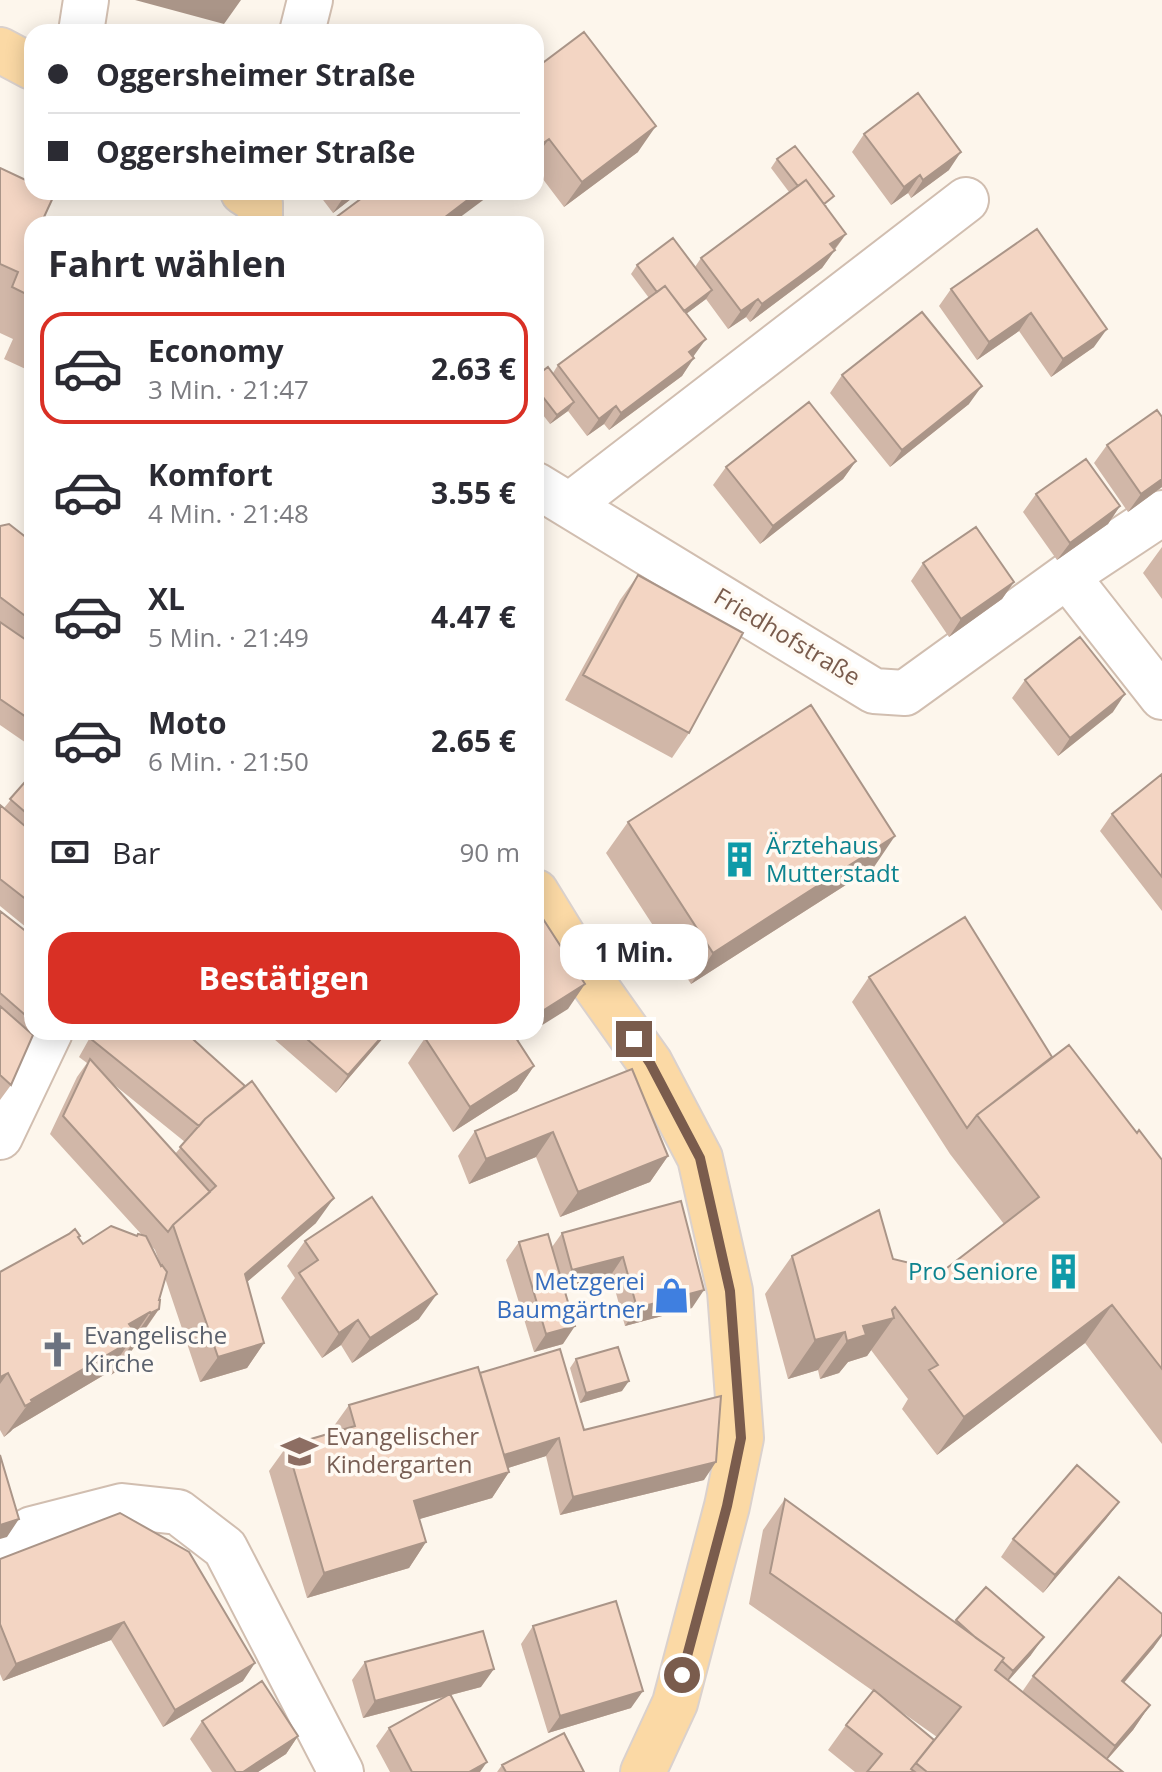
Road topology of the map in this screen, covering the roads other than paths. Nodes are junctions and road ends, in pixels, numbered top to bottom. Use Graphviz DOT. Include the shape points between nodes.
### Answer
graph roads {
  1 [pos="86,0"];
  2 [pos="310,0"];
  3 [pos="82,24"];
  4 [pos="304,24"];
  5 [pos="0,50"];
  6 [pos="24,63"];
  7 [pos="966,200"];
  8 [pos="553,495"];
  9 [pos="1162,513"];
  10 [pos="1067,576"];
  11 [pos="1162,697"];
  12 [pos="544,905"];
  13 [pos="46,1040"];
  14 [pos="0,1137"];
  15 [pos="0,1546"];
  16 [pos="341,1772"];
  17 [pos="643,1772"];
  1 -- 3 [label="street"];
  2 -- 4 [label="street"];
  5 -- 6 [label="main road"];
  7 -- 8 [label="street, Friedhofstraße"];
  8 -- 10 [label="street, Friedhofstraße" via="874,691 905,693"];
  9 -- 10 [label="street, Friedhofstraße"];
  10 -- 11 [label="street"];
  12 -- 17 [label="main road" via="650,1063 700,1158 730,1291 741,1438 675,1703"];
  13 -- 14 [label="street"];
  15 -- 16 [label="street" via="32,1529 122,1506 178,1512 225,1548"];
}
